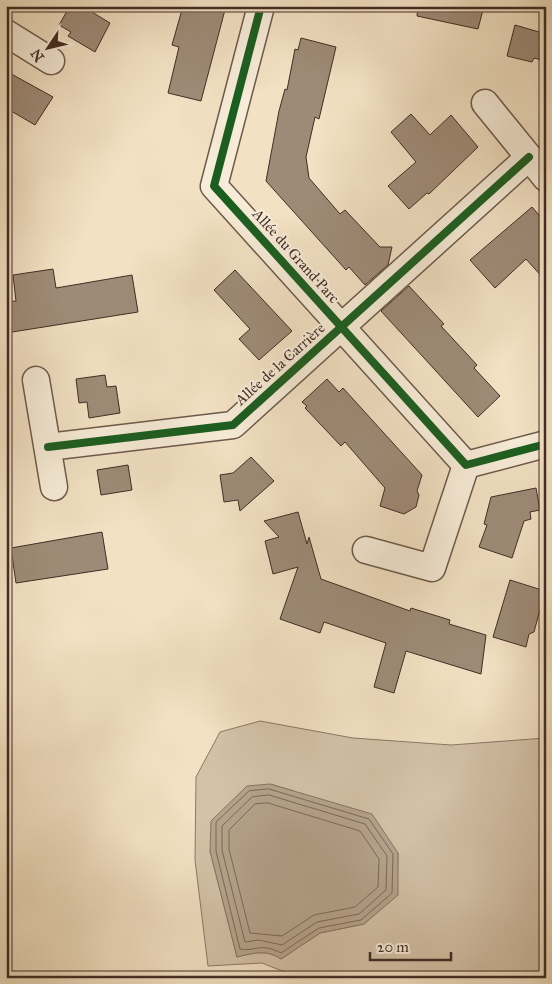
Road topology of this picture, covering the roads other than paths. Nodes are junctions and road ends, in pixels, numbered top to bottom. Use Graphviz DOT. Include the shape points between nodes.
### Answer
graph roads {
  1 [pos="261,6"];
  2 [pos="6,33"];
  3 [pos="51,61"];
  4 [pos="486,104"];
  5 [pos="529,157"];
  6 [pos="546,178"];
  7 [pos="342,327"];
  8 [pos="36,380"];
  9 [pos="546,444"];
  10 [pos="48,447"];
  11 [pos="466,465"];
  12 [pos="54,486"];
  13 [pos="366,550"];
  1 -- 7 [label="street, Allée du Grand Parc" via="214,186"];
  2 -- 3 [label="street"];
  4 -- 5 [label="street"];
  5 -- 6 [label="street"];
  5 -- 7 [label="street, Allée de la Carrière"];
  7 -- 10 [label="street, Allée de la Carrière" via="233,425"];
  7 -- 11 [label="street, Allée du Grand Parc"];
  8 -- 10 [label="street"];
  9 -- 11 [label="street"];
  10 -- 12 [label="street"];
  11 -- 13 [label="street" via="432,568"];
}
